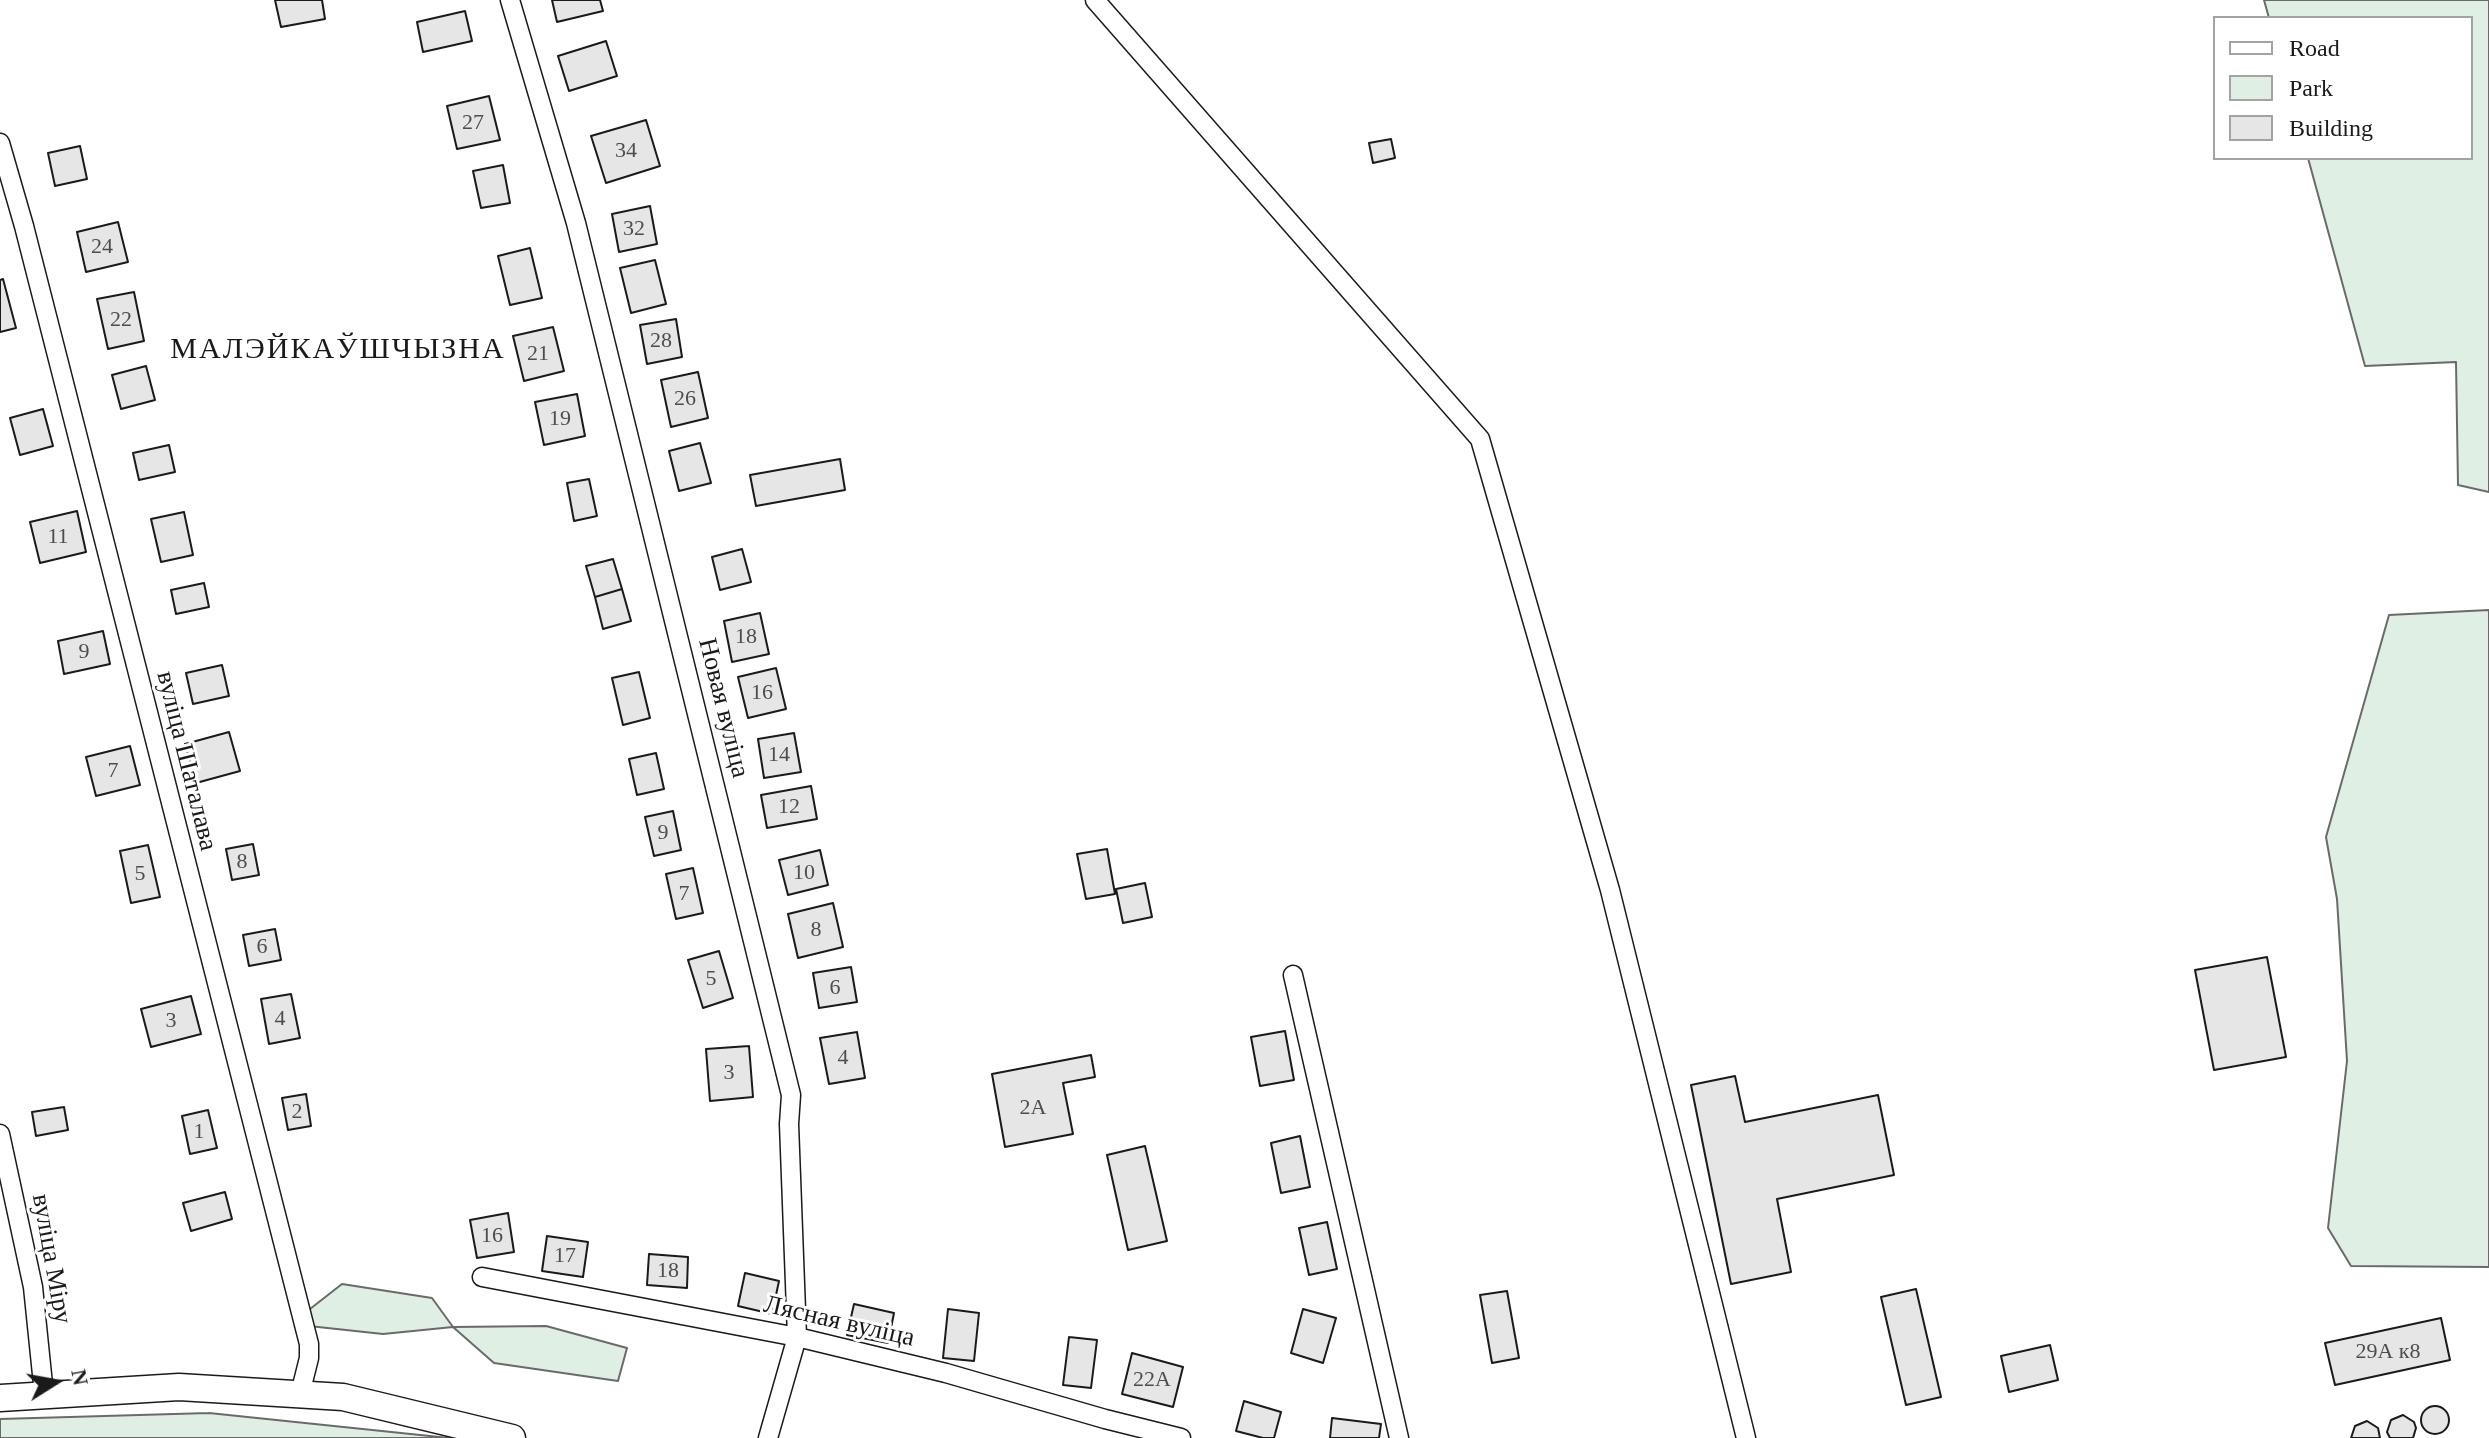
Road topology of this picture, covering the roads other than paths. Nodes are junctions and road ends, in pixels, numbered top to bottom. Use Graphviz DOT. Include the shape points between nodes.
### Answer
graph roads {
  1 [pos="510,0"];
  2 [pos="1095,0"];
  3 [pos="0,143"];
  4 [pos="1293,975"];
  5 [pos="0,1134"];
  6 [pos="482,1277"];
  7 [pos="797,1337"];
  8 [pos="44,1394"];
  9 [pos="300,1394"];
  10 [pos="0,1398"];
  11 [pos="512,1438"];
  12 [pos="768,1438"];
  13 [pos="1181,1438"];
  14 [pos="1399,1438"];
  15 [pos="1746,1438"];
  1 -- 7 [label="street, Новая вуліца" via="576,223 791,1095"];
  2 -- 15 [label="street" via="1480,439 1610,890"];
  3 -- 9 [label="street, вуліца Шаталава" via="309,1344"];
  4 -- 14 [label="street"];
  5 -- 8 [label="street, вуліца Міру" via="33,1287"];
  6 -- 7 [label="street, Лясная вуліца"];
  7 -- 12 [label="street, Новая вуліца"];
  7 -- 13 [label="street, Лясная вуліца"];
  8 -- 9 [label="main road" via="179,1387"];
  8 -- 10 [label="main road"];
  9 -- 11 [label="main road" via="343,1397"];
}
